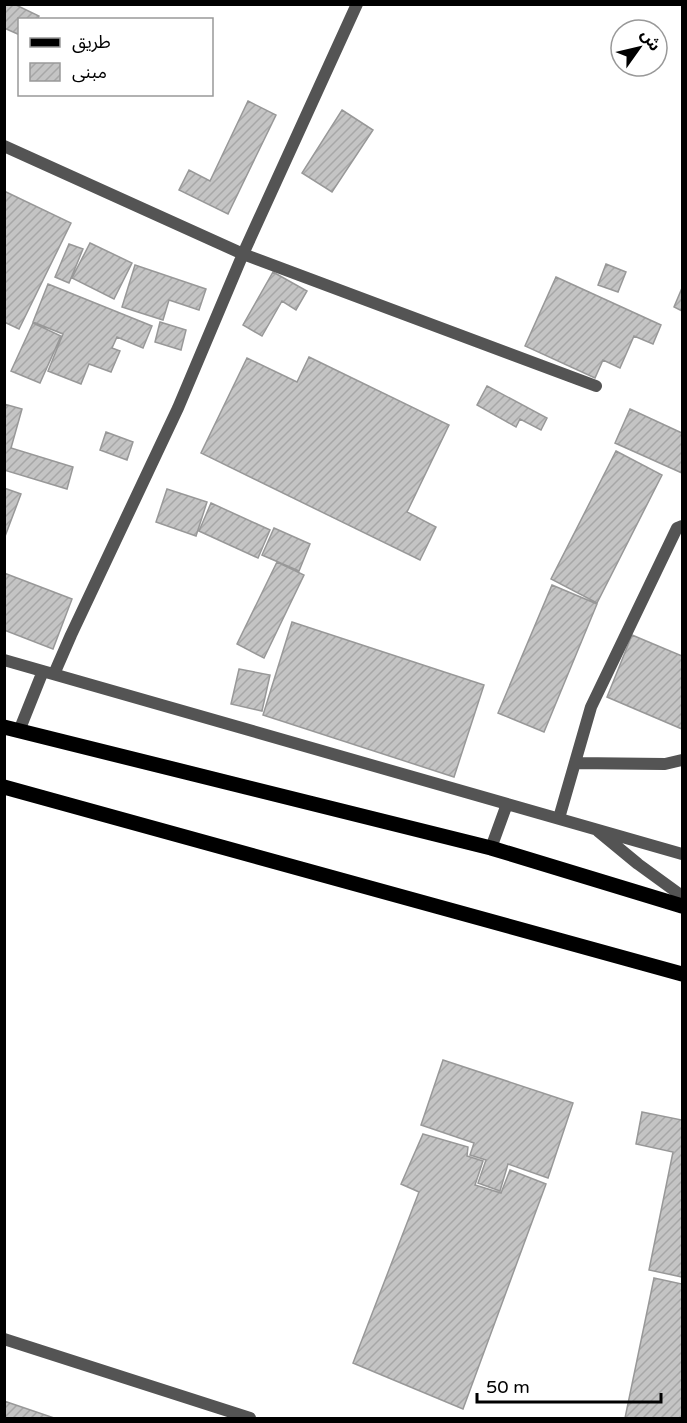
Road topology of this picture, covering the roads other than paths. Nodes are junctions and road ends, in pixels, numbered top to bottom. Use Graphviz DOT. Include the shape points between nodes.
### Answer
graph roads {
  1 [pos="357,4"];
  2 [pos="4,146"];
  3 [pos="243,254"];
  4 [pos="596,386"];
  5 [pos="682,526"];
  6 [pos="4,660"];
  7 [pos="48,672"];
  8 [pos="12,729"];
  9 [pos="682,760"];
  10 [pos="575,763"];
  11 [pos="4,787"];
  12 [pos="507,804"];
  13 [pos="559,818"];
  14 [pos="594,829"];
  15 [pos="491,848"];
  16 [pos="682,854"];
  17 [pos="682,896"];
  18 [pos="682,906"];
  19 [pos="682,974"];
  20 [pos="4,1339"];
  21 [pos="250,1419"];
  1 -- 3 [label="street"];
  2 -- 3 [label="street"];
  3 -- 4 [label="street"];
  3 -- 7 [label="street" via="178,408 71,635"];
  5 -- 10 [label="street" via="677,528 591,706"];
  6 -- 7 [label="street"];
  7 -- 8 [label="street"];
  7 -- 12 [label="street"];
  8 -- 15 [label="main road"];
  9 -- 10 [label="street" via="665,764"];
  10 -- 13 [label="street"];
  11 -- 19 [label="main road"];
  12 -- 13 [label="street"];
  12 -- 15 [label="street"];
  13 -- 14 [label="street"];
  14 -- 16 [label="street"];
  14 -- 17 [label="street"];
  15 -- 18 [label="main road"];
  20 -- 21 [label="street"];
}
